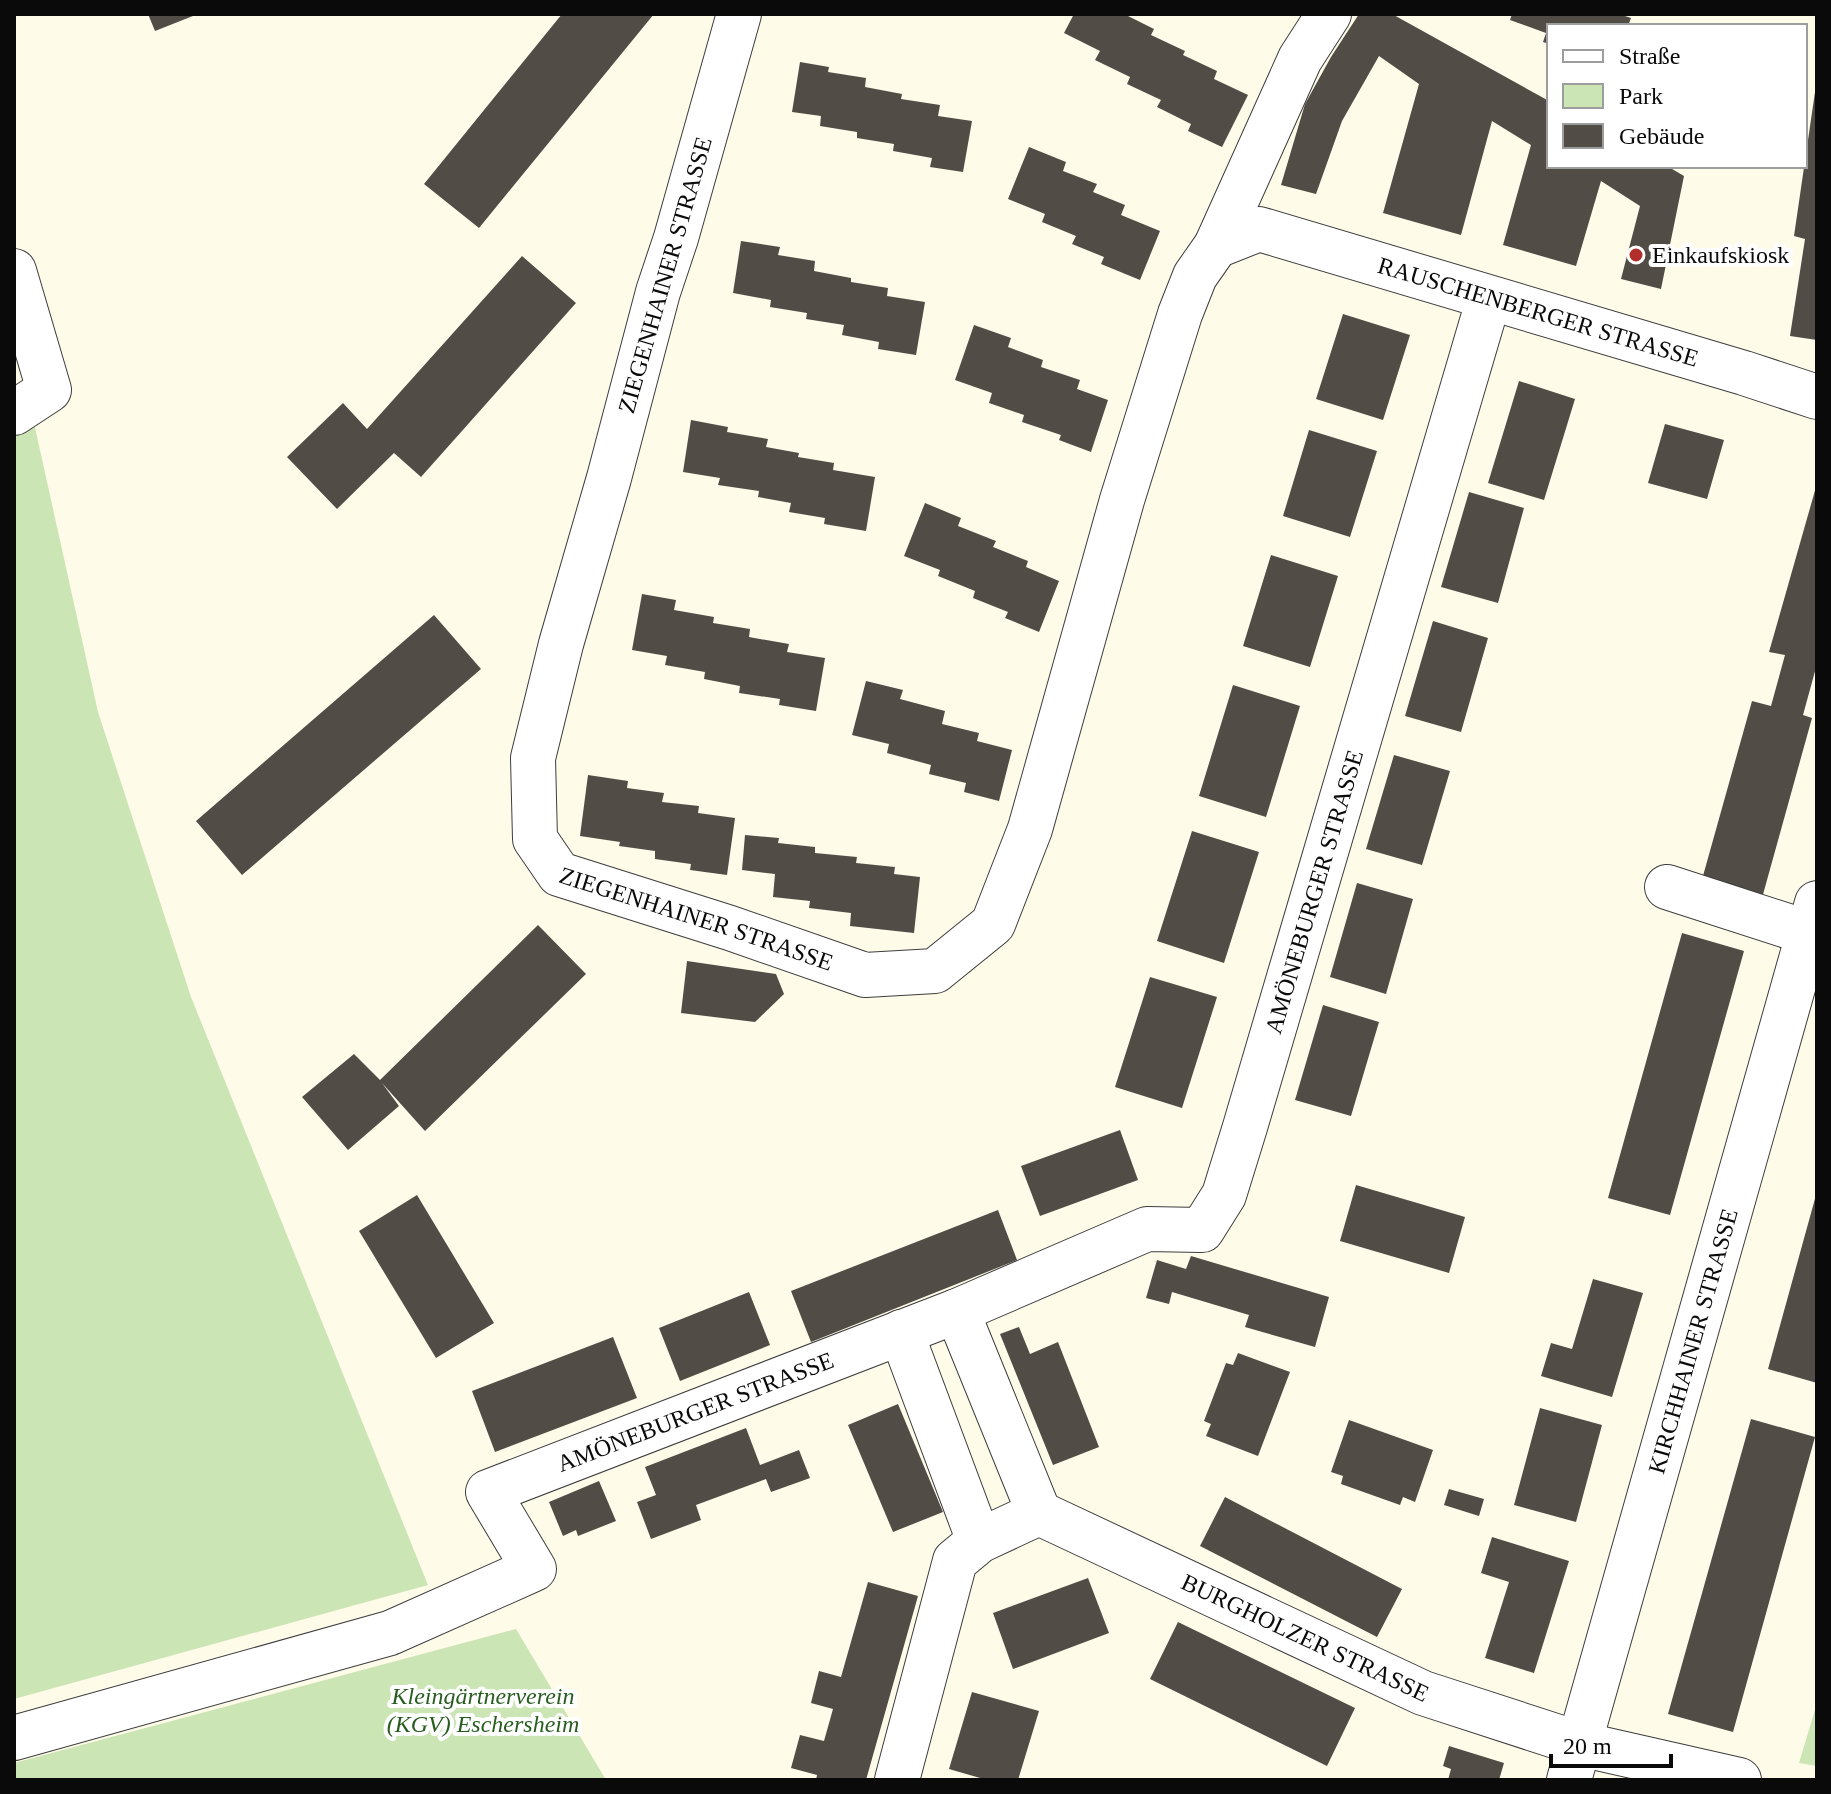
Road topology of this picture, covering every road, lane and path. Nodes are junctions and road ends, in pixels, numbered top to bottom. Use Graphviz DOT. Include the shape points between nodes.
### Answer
graph roads {
  1 [pos="739,14"];
  2 [pos="1329,14"];
  3 [pos="1216,246"];
  4 [pos="14,271"];
  5 [pos="1489,298"];
  6 [pos="1817,397"];
  7 [pos="14,413"];
  8 [pos="1667,887"];
  9 [pos="1813,918"];
  10 [pos="957,1311"];
  11 [pos="901,1332"];
  12 [pos="1039,1513"];
  13 [pos="979,1541"];
  14 [pos="14,1738"];
  15 [pos="1575,1762"];
  16 [pos="897,1780"];
  17 [pos="1739,1780"];
  1 -- 3 [label="street, ZIEGENHAINER STRASSE" via="533,758 535,839 559,874 865,975 935,971 993,924 1030,829 1180,314 1195,276"];
  2 -- 3 [label="street, ZIEGENHAINER STRASSE" via="1300,59"];
  3 -- 5 [label="street, RAUSCHENBERGER STRASSE" via="1259,229"];
  4 -- 7 [label="street" via="49,390"];
  5 -- 6 [label="street, RAUSCHENBERGER STRASSE"];
  5 -- 10 [label="street, AMÖNEBURGER STRASSE" via="1224,1195 1202,1230 1147,1229"];
  8 -- 9 [label="street"];
  9 -- 15 [label="street, KIRCHHAINER STRASSE"];
  10 -- 11 [label="street, AMÖNEBURGER STRASSE"];
  10 -- 12 [label="street"];
  11 -- 13 [label="street"];
  11 -- 14 [label="street, AMÖNEBURGER STRASSE" via="488,1492 534,1569 390,1633"];
  12 -- 13 [label="street"];
  12 -- 15 [label="street, BURGHOLZER STRASSE"];
  13 -- 16 [label="street" via="955,1561"];
  15 -- 17 [label="street, BURGHOLZER STRASSE"];
}
